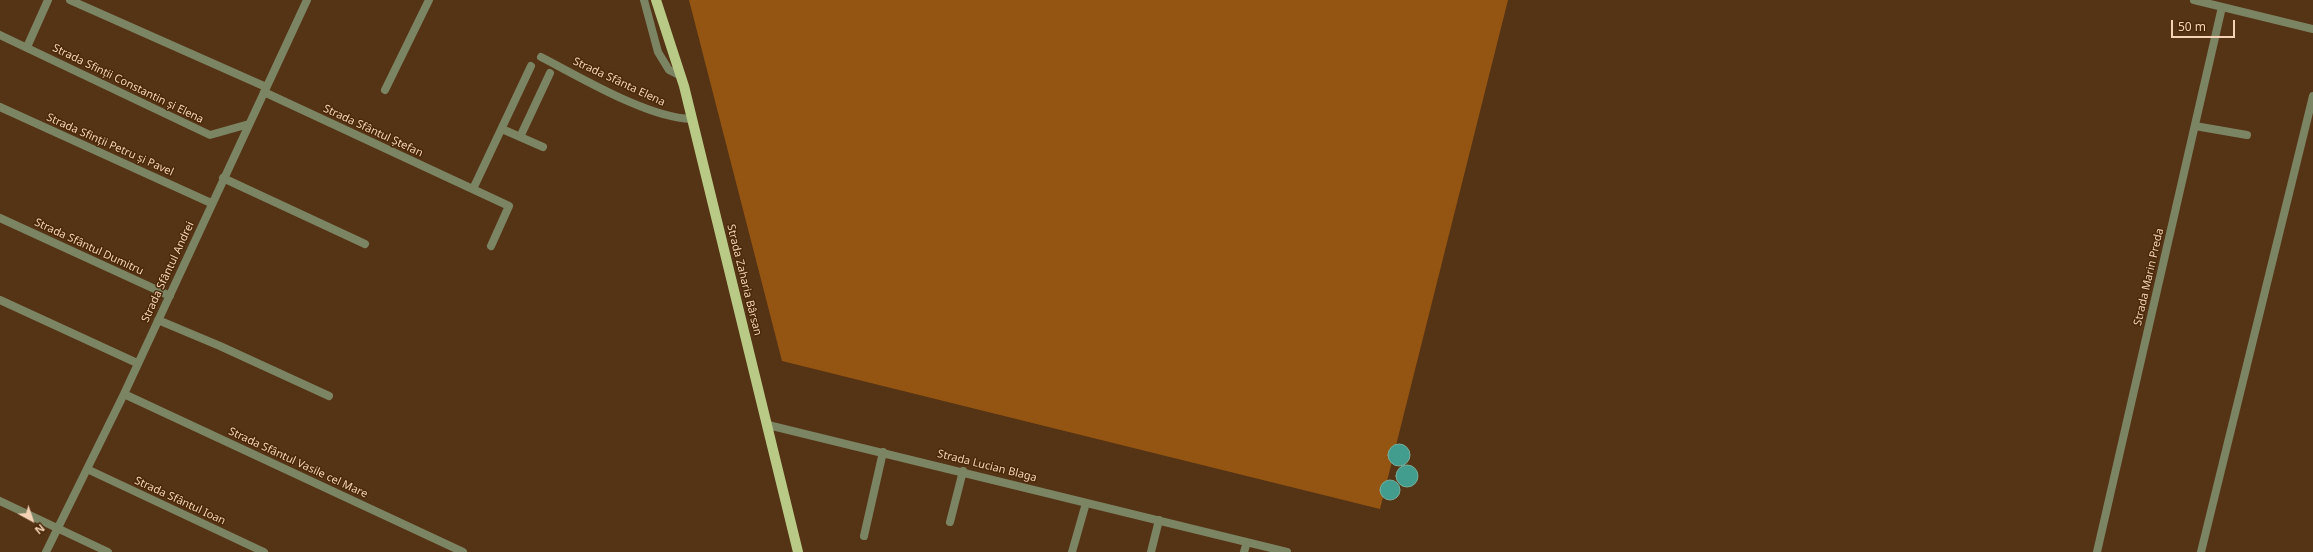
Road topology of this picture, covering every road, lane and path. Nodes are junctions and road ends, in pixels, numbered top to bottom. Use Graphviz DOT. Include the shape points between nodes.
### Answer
graph roads {
  1 [pos="48,0"];
  2 [pos="70,0"];
  3 [pos="307,0"];
  4 [pos="429,0"];
  5 [pos="644,0"];
  6 [pos="656,0"];
  7 [pos="660,0"];
  8 [pos="2194,0"];
  9 [pos="2220,4"];
  10 [pos="661,15"];
  11 [pos="2313,29"];
  12 [pos="0,35"];
  13 [pos="27,47"];
  14 [pos="540,58"];
  15 [pos="531,66"];
  16 [pos="550,73"];
  17 [pos="681,76"];
  18 [pos="265,89"];
  19 [pos="385,90"];
  20 [pos="2313,96"];
  21 [pos="0,107"];
  22 [pos="691,119"];
  23 [pos="249,124"];
  24 [pos="2195,126"];
  25 [pos="502,129"];
  26 [pos="2247,135"];
  27 [pos="520,137"];
  28 [pos="543,147"];
  29 [pos="223,178"];
  30 [pos="473,189"];
  31 [pos="212,203"];
  32 [pos="0,218"];
  33 [pos="365,244"];
  34 [pos="491,246"];
  35 [pos="170,296"];
  36 [pos="0,300"];
  37 [pos="158,320"];
  38 [pos="138,363"];
  39 [pos="124,394"];
  40 [pos="329,396"];
  41 [pos="768,425"];
  42 [pos="883,452"];
  43 [pos="87,469"];
  44 [pos="963,471"];
  45 [pos="0,501"];
  46 [pos="1086,503"];
  47 [pos="1159,520"];
  48 [pos="950,522"];
  49 [pos="58,528"];
  50 [pos="864,536"];
  51 [pos="1247,542"];
  52 [pos="46,552"];
  53 [pos="108,552"];
  54 [pos="264,552"];
  55 [pos="463,552"];
  56 [pos="798,552"];
  57 [pos="1072,552"];
  58 [pos="1151,552"];
  59 [pos="1244,552"];
  60 [pos="1286,552"];
  61 [pos="2097,552"];
  62 [pos="2201,552"];
  1 -- 13 [label="street"];
  2 -- 18 [label="street"];
  3 -- 18 [label="street, Strada Sfântul Andrei"];
  4 -- 19 [label="street"];
  5 -- 17 [label="street" via="658,52 669,70"];
  6 -- 10 [label="main road"];
  7 -- 10 [label="main road"];
  8 -- 9 [label="street"];
  9 -- 11 [label="street"];
  9 -- 24 [label="street, Strada Marin Preda"];
  10 -- 17 [label="main road, Strada Zaharia Bârsan"];
  12 -- 13 [label="street, Strada Sfinții Constantin și Elena"];
  13 -- 23 [label="street, Strada Sfinții Constantin și Elena" via="210,135"];
  14 -- 22 [label="street, Strada Sfânta Elena" via="644,108 663,115"];
  15 -- 25 [label="street"];
  16 -- 27 [label="street"];
  17 -- 22 [label="main road, Strada Zaharia Bârsan"];
  18 -- 23 [label="street, Strada Sfântul Andrei"];
  18 -- 30 [label="street, Strada Sfântul Ștefan"];
  20 -- 62 [label="street"];
  21 -- 31 [label="street, Strada Sfinții Petru și Pavel"];
  22 -- 41 [label="main road, Strada Zaharia Bârsan"];
  23 -- 29 [label="street, Strada Sfântul Andrei"];
  24 -- 26 [label="street"];
  24 -- 61 [label="street, Strada Marin Preda"];
  25 -- 27 [label="street"];
  25 -- 30 [label="street"];
  27 -- 28 [label="street"];
  29 -- 31 [label="street, Strada Sfântul Andrei"];
  29 -- 33 [label="street"];
  30 -- 34 [label="street, Strada Sfântul Ștefan" via="509,206"];
  31 -- 35 [label="street, Strada Sfântul Andrei"];
  32 -- 35 [label="street, Strada Sfântul Dumitru"];
  35 -- 37 [label="street, Strada Sfântul Andrei"];
  36 -- 38 [label="street"];
  37 -- 38 [label="street, Strada Sfântul Andrei"];
  37 -- 40 [label="street"];
  38 -- 39 [label="street, Strada Sfântul Andrei"];
  39 -- 43 [label="street, Strada Sfântul Andrei"];
  39 -- 55 [label="street, Strada Sfântul Vasile cel Mare"];
  41 -- 42 [label="street, Strada Lucian Blaga"];
  41 -- 56 [label="main road, Strada Zaharia Bârsan"];
  42 -- 44 [label="street, Strada Lucian Blaga"];
  42 -- 50 [label="street"];
  43 -- 49 [label="street, Strada Sfântul Andrei"];
  43 -- 54 [label="street, Strada Sfântul Ioan"];
  44 -- 46 [label="street, Strada Lucian Blaga"];
  44 -- 48 [label="street"];
  45 -- 49 [label="street"];
  46 -- 47 [label="street, Strada Lucian Blaga"];
  46 -- 57 [label="street"];
  47 -- 51 [label="street, Strada Lucian Blaga"];
  47 -- 58 [label="street"];
  49 -- 52 [label="street, Strada Sfântul Andrei"];
  49 -- 53 [label="street"];
  51 -- 59 [label="street"];
  51 -- 60 [label="street, Strada Lucian Blaga"];
}
